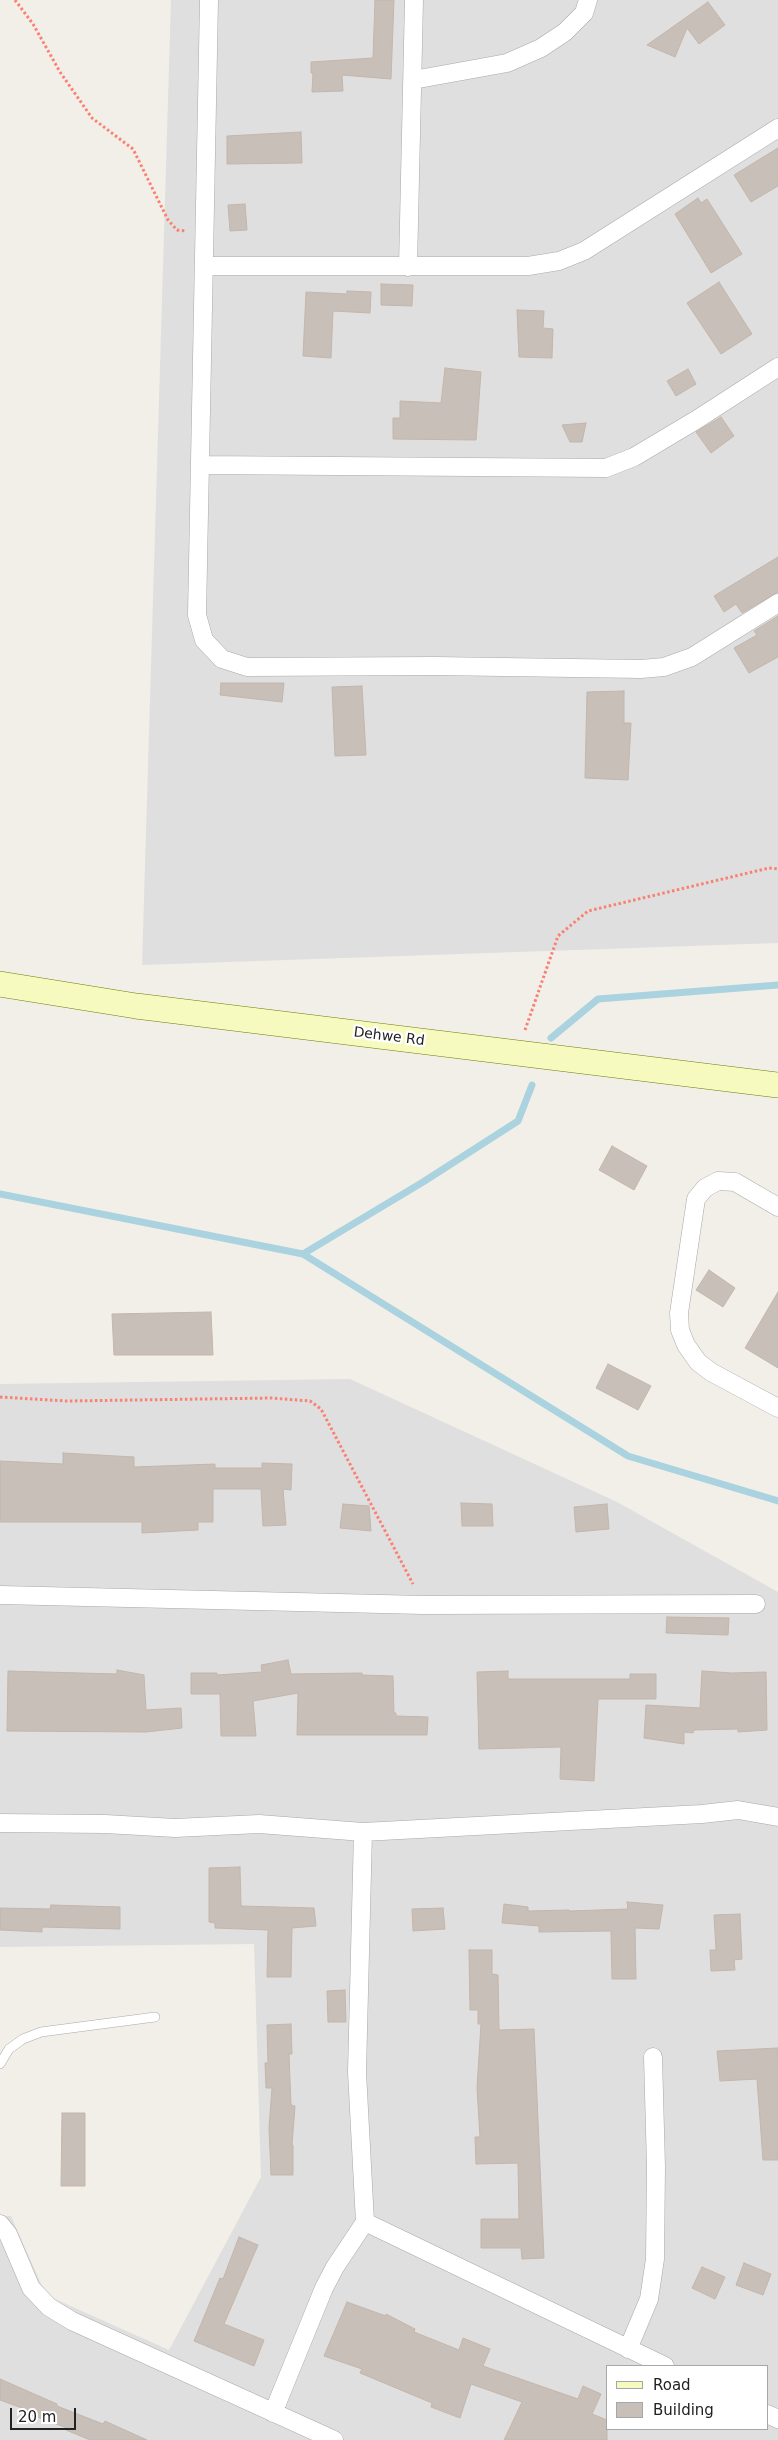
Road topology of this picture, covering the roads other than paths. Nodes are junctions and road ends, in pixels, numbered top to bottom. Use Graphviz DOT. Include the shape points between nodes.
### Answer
graph roads {
  1 [pos="209,0"];
  2 [pos="414,0"];
  3 [pos="588,0"];
  4 [pos="413,80"];
  5 [pos="778,128"];
  6 [pos="204,266"];
  7 [pos="408,267"];
  8 [pos="778,367"];
  9 [pos="200,464"];
  10 [pos="778,603"];
  11 [pos="0,984"];
  12 [pos="778,1085"];
  13 [pos="778,1207"];
  14 [pos="778,1408"];
  15 [pos="0,1595"];
  16 [pos="756,1604"];
  17 [pos="778,1817"];
  18 [pos="0,1823"];
  19 [pos="363,1832"];
  20 [pos="155,2017"];
  21 [pos="653,2057"];
  22 [pos="0,2064"];
  23 [pos="365,2222"];
  24 [pos="0,2224"];
  25 [pos="628,2349"];
  26 [pos="663,2365"];
  27 [pos="273,2413"];
  28 [pos="334,2440"];
  1 -- 6 [label="street"];
  2 -- 4 [label="street"];
  3 -- 4 [label="street" via="584,13 565,32 508,64"];
  4 -- 7 [label="street"];
  5 -- 7 [label="street" via="584,251 559,261 528,266"];
  6 -- 7 [label="street"];
  6 -- 9 [label="street"];
  8 -- 9 [label="street" via="634,457 606,468"];
  9 -- 10 [label="street" via="197,615 204,640 222,659 247,667 664,667 692,657"];
  11 -- 12 [label="street, Dehwe Rd" via="136,1006"];
  13 -- 14 [label="street" via="735,1182 718,1181 704,1188 696,1199 679,1313 680,1330 698,1362"];
  15 -- 16 [label="street" via="424,1605"];
  17 -- 19 [label="street" via="738,1810"];
  18 -- 19 [label="street" via="174,1828 259,1824"];
  19 -- 23 [label="street" via="357,2072"];
  20 -- 22 [label="lane" via="41,2032 9,2049"];
  21 -- 25 [label="street" via="655,2258 649,2299"];
  23 -- 25 [label="street"];
  23 -- 27 [label="street" via="324,2288"];
  24 -- 27 [label="street" via="8,2234 31,2288 49,2307 72,2321"];
  25 -- 26 [label="street"];
  27 -- 28 [label="street"];
}
